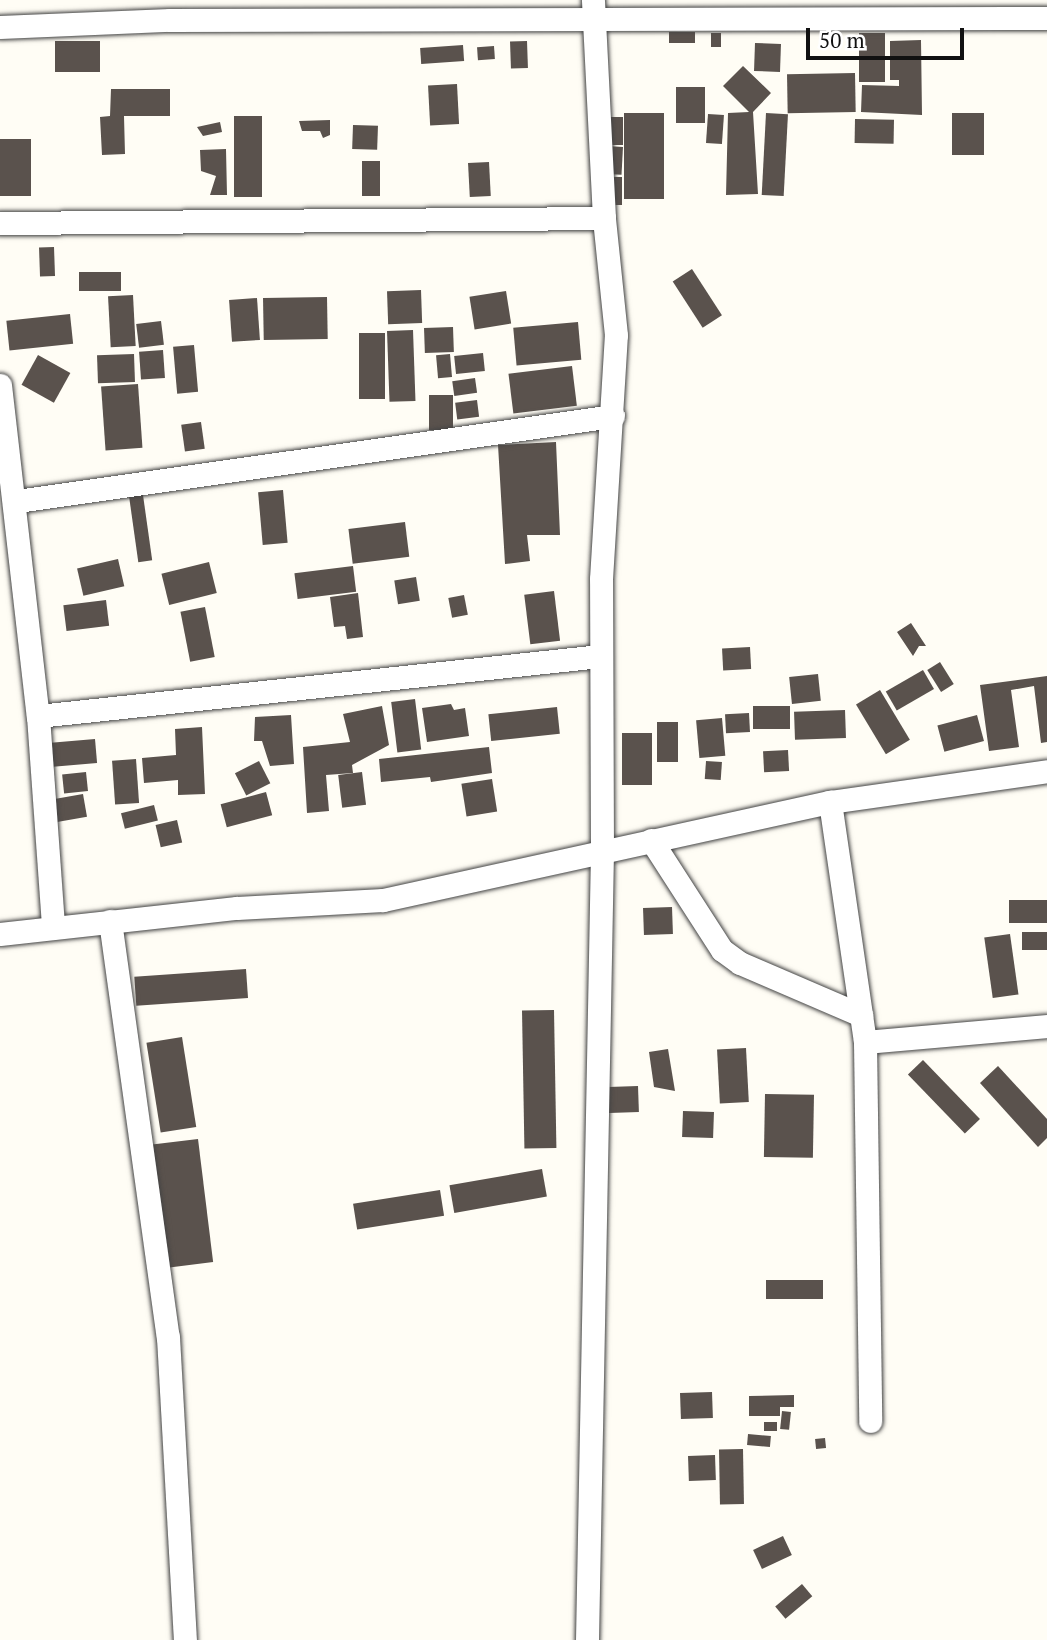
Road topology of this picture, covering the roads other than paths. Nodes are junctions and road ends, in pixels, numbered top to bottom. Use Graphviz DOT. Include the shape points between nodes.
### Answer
graph roads {
  1 [pos="879,8"];
  2 [pos="169,10"];
  3 [pos="387,10"];
  4 [pos="593,11"];
  5 [pos="1047,18"];
  6 [pos="0,27"];
  7 [pos="604,218"];
  8 [pos="0,223"];
  9 [pos="0,385"];
  10 [pos="613,416"];
  11 [pos="17,501"];
  12 [pos="600,656"];
  13 [pos="38,716"];
  14 [pos="1047,771"];
  15 [pos="830,803"];
  16 [pos="651,840"];
  17 [pos="602,850"];
  18 [pos="110,921"];
  19 [pos="52,927"];
  20 [pos="0,934"];
  21 [pos="861,1015"];
  22 [pos="1047,1026"];
  23 [pos="865,1042"];
  24 [pos="870,1421"];
  25 [pos="185,1640"];
  26 [pos="587,1640"];
  1 -- 4 [label="street"];
  1 -- 5 [label="street"];
  2 -- 3 [label="street"];
  2 -- 6 [label="street"];
  3 -- 4 [label="street"];
  4 -- 7 [label="street"];
  7 -- 8 [label="street"];
  7 -- 10 [label="street" via="616,335"];
  9 -- 11 [label="street"];
  10 -- 11 [label="street"];
  10 -- 12 [label="street"];
  11 -- 13 [label="street"];
  12 -- 13 [label="street"];
  12 -- 17 [label="street"];
  13 -- 19 [label="street"];
  14 -- 15 [label="street"];
  15 -- 16 [label="street"];
  15 -- 21 [label="street"];
  16 -- 17 [label="street"];
  16 -- 21 [label="street" via="722,950"];
  17 -- 18 [label="street" via="383,900"];
  17 -- 26 [label="street"];
  18 -- 19 [label="street"];
  18 -- 25 [label="street" via="168,1337"];
  19 -- 20 [label="street"];
  21 -- 23 [label="street"];
  22 -- 23 [label="street"];
  23 -- 24 [label="street"];
}
